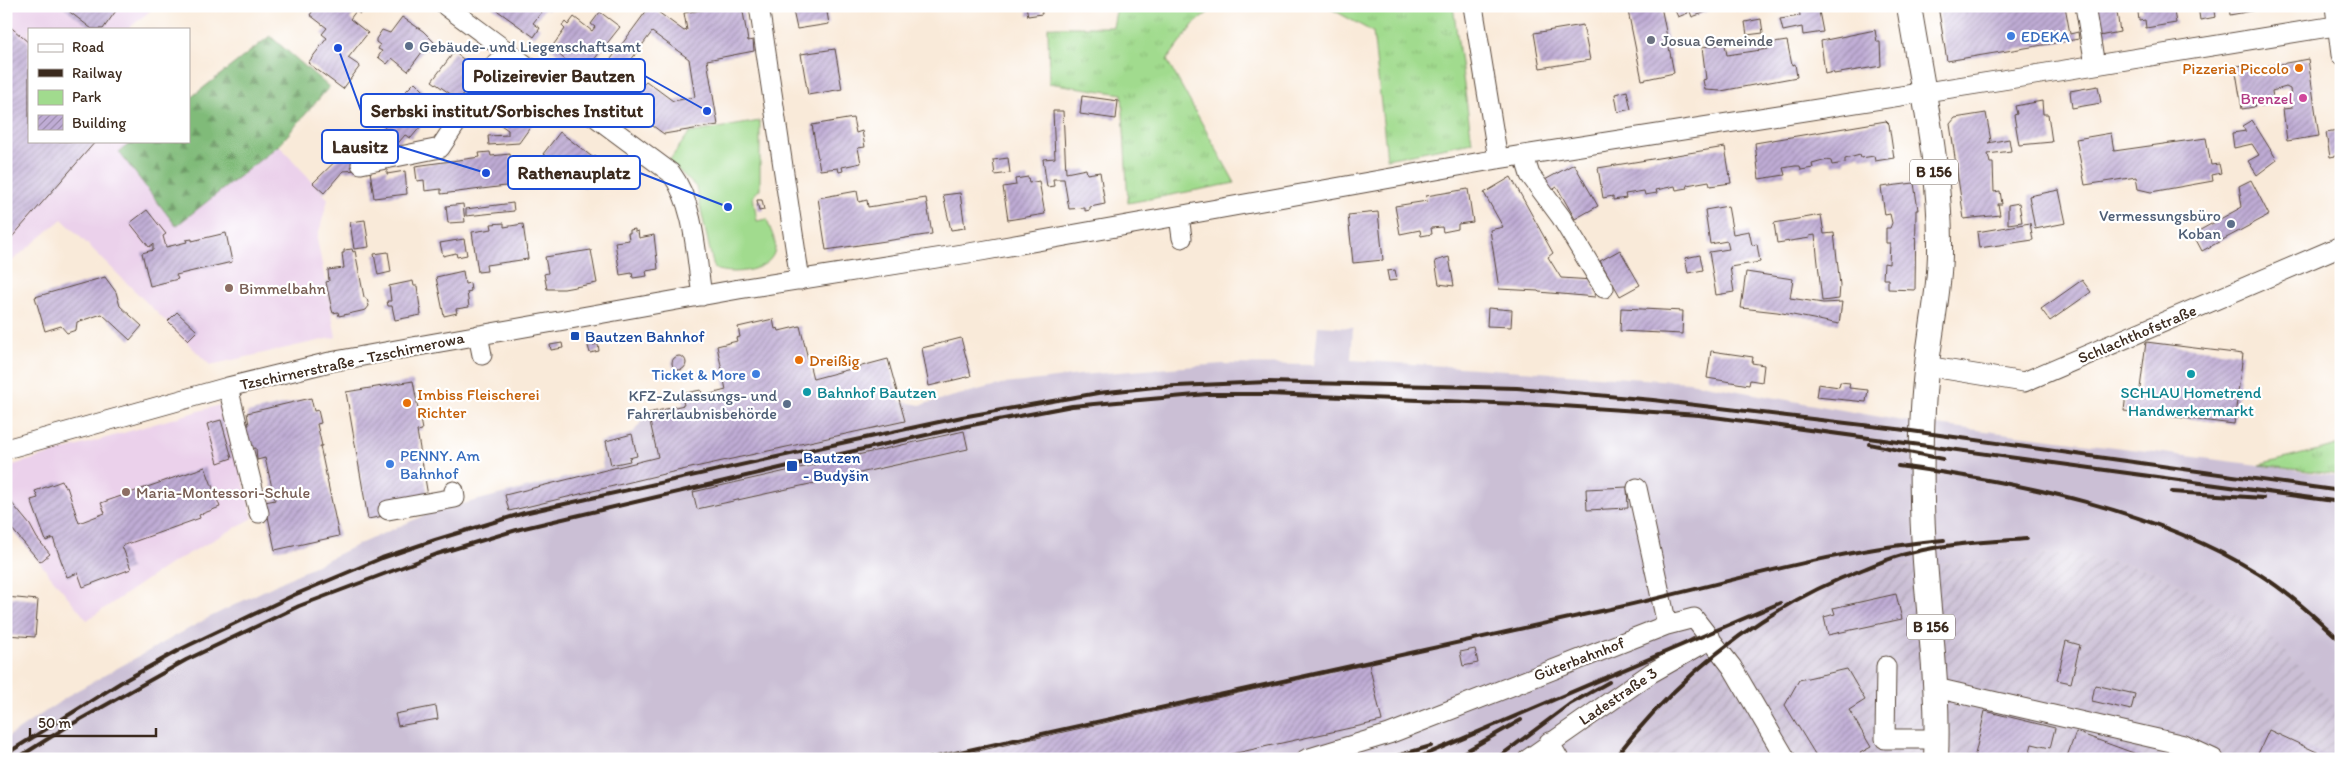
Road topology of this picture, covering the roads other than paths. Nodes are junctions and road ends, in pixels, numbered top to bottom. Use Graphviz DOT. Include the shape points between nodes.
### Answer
graph roads {
  1 [pos="446,6"];
  2 [pos="759,6"];
  3 [pos="1472,6"];
  4 [pos="1909,6"];
  5 [pos="2085,6"];
  6 [pos="2335,6"];
  7 [pos="2339,25"];
  8 [pos="510,55"];
  9 [pos="2341,55"];
  10 [pos="2095,66"];
  11 [pos="1923,93"];
  12 [pos="1524,156"];
  13 [pos="1498,159"];
  14 [pos="361,164"];
  15 [pos="1179,216"];
  16 [pos="1182,238"];
  17 [pos="2341,246"];
  18 [pos="800,280"];
  19 [pos="1604,288"];
  20 [pos="702,296"];
  21 [pos="478,335"];
  22 [pos="482,356"];
  23 [pos="1926,366"];
  24 [pos="228,387"];
  25 [pos="6,449"];
  26 [pos="1637,488"];
  27 [pos="454,491"];
  28 [pos="388,510"];
  29 [pos="259,513"];
  30 [pos="1667,625"];
  31 [pos="1711,639"];
  32 [pos="1886,666"];
  33 [pos="1936,688"];
  34 [pos="1549,742"];
  35 [pos="1936,749"];
  36 [pos="2183,752"];
  37 [pos="1306,759"];
  38 [pos="1528,759"];
  39 [pos="1559,759"];
  40 [pos="1786,759"];
  41 [pos="2214,759"];
  1 -- 8 [label="street"];
  2 -- 18 [label="street"];
  3 -- 13 [label="street"];
  4 -- 11 [label="main road, B 156"];
  5 -- 10 [label="street"];
  6 -- 7 [label="street"];
  7 -- 9 [label="street"];
  7 -- 10 [label="street, Tzschirnerstraße - Tzschirnerowa"];
  8 -- 14 [label="street" via="496,63 440,148"];
  8 -- 20 [label="street" via="670,173 679,184 688,203"];
  10 -- 11 [label="street, Tzschirnerstraße - Tzschirnerowa"];
  11 -- 12 [label="street, Tzschirnerstraße - Tzschirnerowa"];
  11 -- 23 [label="main road, B 156" via="1938,204 1940,252"];
  12 -- 13 [label="street, Tzschirnerstraße - Tzschirnerowa"];
  12 -- 19 [label="street" via="1530,175 1561,216"];
  13 -- 15 [label="street, Tzschirnerstraße - Tzschirnerowa"];
  15 -- 16 [label="street"];
  15 -- 18 [label="street, Tzschirnerstraße - Tzschirnerowa"];
  17 -- 23 [label="street, Schlachthofstraße" via="2024,382"];
  18 -- 20 [label="street, Tzschirnerstraße - Tzschirnerowa"];
  20 -- 21 [label="street, Tzschirnerstraße - Tzschirnerowa"];
  21 -- 22 [label="street"];
  21 -- 24 [label="street, Tzschirnerstraße - Tzschirnerowa" via="330,362"];
  23 -- 33 [label="main road, B 156" via="1922,502"];
  24 -- 25 [label="street, Tzschirnerstraße - Tzschirnerowa"];
  24 -- 29 [label="street"];
  26 -- 30 [label="street"];
  27 -- 28 [label="street" via="456,498"];
  30 -- 31 [label="street, Güterbahnhof" via="1694,618"];
  30 -- 37 [label="street, Güterbahnhof" via="1389,734"];
  31 -- 34 [label="street, Ladestraße 3" via="1651,673"];
  31 -- 40 [label="street, Güterbahnhof" via="1732,667"];
  32 -- 35 [label="street" via="1885,739"];
  33 -- 35 [label="main road, B 156"];
  33 -- 36 [label="street"];
  34 -- 38 [label="street, Ladestraße 3"];
  34 -- 39 [label="street"];
  36 -- 41 [label="street"];
}
